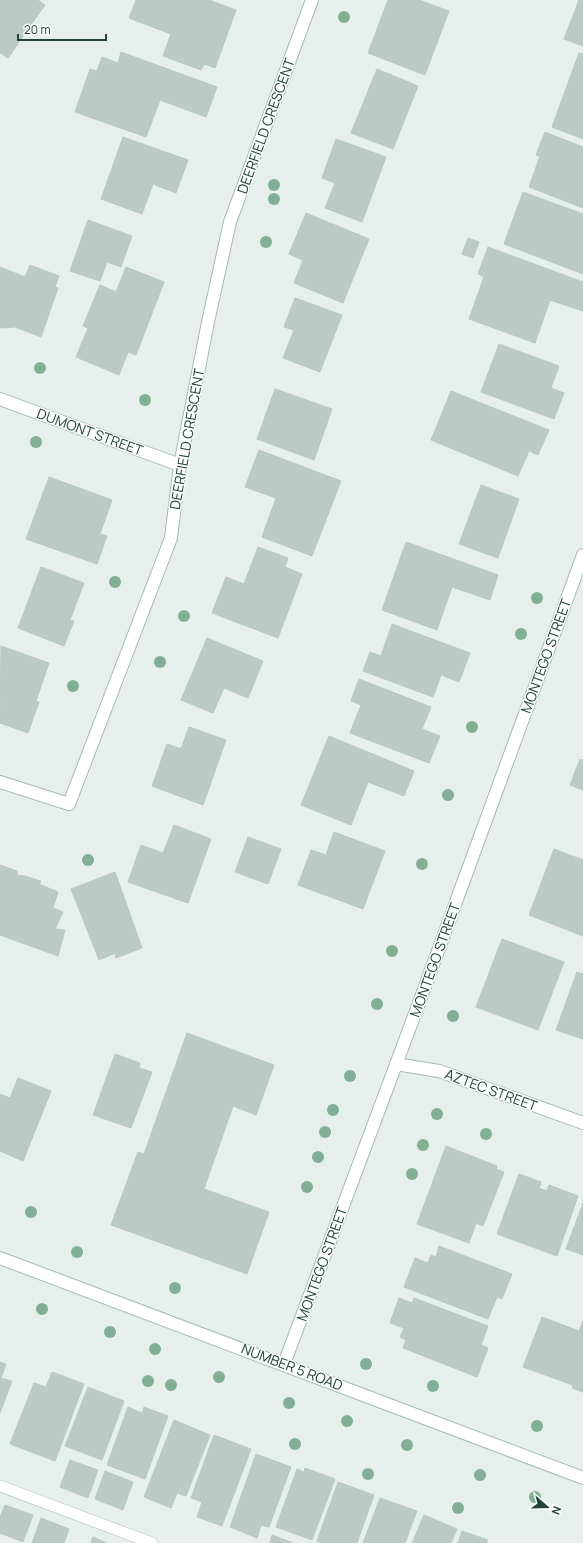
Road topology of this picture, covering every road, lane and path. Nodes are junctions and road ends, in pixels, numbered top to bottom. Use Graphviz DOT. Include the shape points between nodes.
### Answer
graph roads {
  1 [pos="312,0"];
  2 [pos="0,399"];
  3 [pos="180,465"];
  4 [pos="583,555"];
  5 [pos="0,782"];
  6 [pos="396,1064"];
  7 [pos="583,1123"];
  8 [pos="0,1258"];
  9 [pos="284,1364"];
  10 [pos="583,1478"];
  11 [pos="0,1486"];
  12 [pos="152,1543"];
  1 -- 3 [label="street, DEERFIELD CRESCENT" via="230,222"];
  2 -- 3 [label="street, DUMONT STREET"];
  3 -- 5 [label="street, DEERFIELD CRESCENT" via="171,538 68,804"];
  4 -- 6 [label="street, MONTEGO STREET"];
  6 -- 7 [label="street, AZTEC STREET" via="439,1071"];
  6 -- 9 [label="street, MONTEGO STREET"];
  8 -- 9 [label="street, NUMBER 5 ROAD"];
  9 -- 10 [label="street, NUMBER 5 ROAD"];
  11 -- 12 [label="lane"];
}
